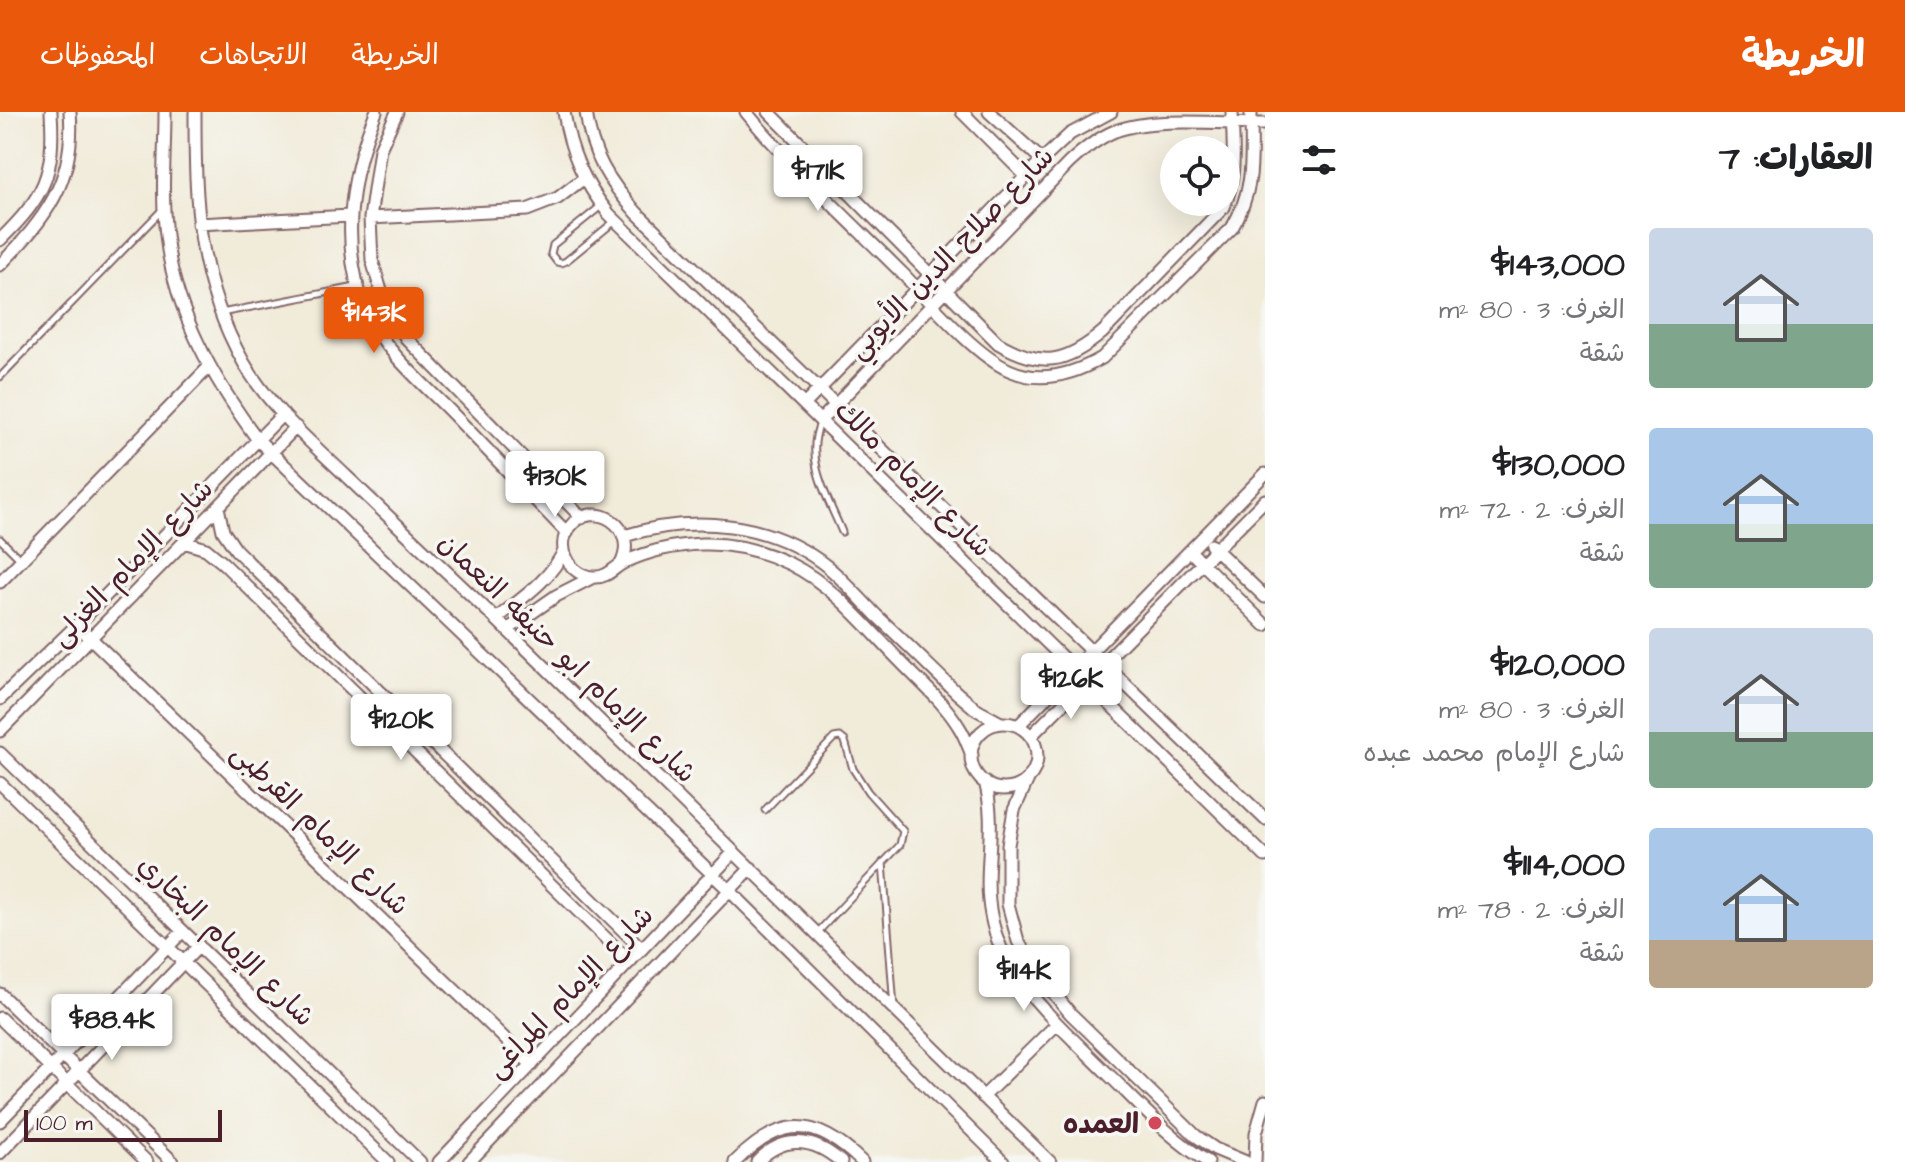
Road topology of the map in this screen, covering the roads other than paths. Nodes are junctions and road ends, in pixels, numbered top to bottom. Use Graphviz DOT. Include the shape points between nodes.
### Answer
graph roads {
  1 [pos="51,112"];
  2 [pos="70,112"];
  3 [pos="165,112"];
  4 [pos="195,112"];
  5 [pos="376,112"];
  6 [pos="397,112"];
  7 [pos="564,112"];
  8 [pos="586,112"];
  9 [pos="746,112"];
  10 [pos="769,112"];
  11 [pos="962,112"];
  12 [pos="989,112"];
  13 [pos="1111,112"];
  14 [pos="1232,118"];
  15 [pos="1251,118"];
  16 [pos="1265,124"];
  17 [pos="807,150"];
  18 [pos="1042,160"];
  19 [pos="794,163"];
  20 [pos="1027,177"];
  21 [pos="584,178"];
  22 [pos="602,205"];
  23 [pos="165,208"];
  24 [pos="350,216"];
  25 [pos="370,218"];
  26 [pos="615,220"];
  27 [pos="198,224"];
  28 [pos="0,240"];
  29 [pos="0,265"];
  30 [pos="932,275"];
  31 [pos="358,286"];
  32 [pos="918,290"];
  33 [pos="947,291"];
  34 [pos="933,305"];
  35 [pos="220,313"];
  36 [pos="209,367"];
  37 [pos="0,377"];
  38 [pos="820,388"];
  39 [pos="805,404"];
  40 [pos="836,404"];
  41 [pos="283,414"];
  42 [pos="821,420"];
  43 [pos="296,427"];
  44 [pos="258,440"];
  45 [pos="271,452"];
  46 [pos="1265,474"];
  47 [pos="1265,500"];
  48 [pos="218,507"];
  49 [pos="582,518"];
  50 [pos="842,532"];
  51 [pos="567,533"];
  52 [pos="624,536"];
  53 [pos="1203,537"];
  54 [pos="0,539"];
  55 [pos="184,542"];
  56 [pos="1216,550"];
  57 [pos="564,551"];
  58 [pos="1190,551"];
  59 [pos="21,560"];
  60 [pos="1202,563"];
  61 [pos="621,564"];
  62 [pos="593,577"];
  63 [pos="0,582"];
  64 [pos="1265,597"];
  65 [pos="496,619"];
  66 [pos="77,625"];
  67 [pos="1265,625"];
  68 [pos="507,630"];
  69 [pos="91,638"];
  70 [pos="1091,651"];
  71 [pos="1103,663"];
  72 [pos="1075,669"];
  73 [pos="1086,681"];
  74 [pos="0,699"];
  75 [pos="1001,723"];
  76 [pos="1018,726"];
  77 [pos="0,731"];
  78 [pos="1031,736"];
  79 [pos="0,753"];
  80 [pos="972,755"];
  81 [pos="455,765"];
  82 [pos="1029,777"];
  83 [pos="443,779"];
  84 [pos="985,782"];
  85 [pos="0,783"];
  86 [pos="765,810"];
  87 [pos="1265,819"];
  88 [pos="734,852"];
  89 [pos="1264,858"];
  90 [pos="883,862"];
  91 [pos="751,868"];
  92 [pos="713,875"];
  93 [pos="729,890"];
  94 [pos="183,931"];
  95 [pos="817,932"];
  96 [pos="199,946"];
  97 [pos="168,947"];
  98 [pos="642,949"];
  99 [pos="183,962"];
  100 [pos="630,962"];
  101 [pos="0,994"];
  102 [pos="894,1009"];
  103 [pos="0,1018"];
  104 [pos="1057,1024"];
  105 [pos="64,1056"];
  106 [pos="532,1065"];
  107 [pos="52,1069"];
  108 [pos="79,1071"];
  109 [pos="67,1083"];
  110 [pos="983,1097"];
  111 [pos="1265,1101"];
  112 [pos="126,1116"];
  113 [pos="0,1121"];
  114 [pos="113,1129"];
  115 [pos="0,1153"];
  116 [pos="1200,1160"];
  117 [pos="147,1162"];
  118 [pos="173,1162"];
  119 [pos="388,1162"];
  120 [pos="420,1162"];
  121 [pos="439,1162"];
  122 [pos="469,1162"];
  123 [pos="735,1162"];
  124 [pos="757,1162"];
  125 [pos="841,1162"];
  126 [pos="862,1162"];
  127 [pos="1003,1162"];
  128 [pos="1050,1162"];
  129 [pos="1246,1162"];
  130 [pos="1255,1162"];
  1 -- 28 [label="street" via="48,176 37,199"];
  2 -- 29 [label="street" via="64,179 52,206"];
  3 -- 23 [label="street, شارع الإمام ابو حنيفه النعمان"];
  4 -- 27 [label="street, شارع الإمام ابو حنيفه النعمان"];
  5 -- 24 [label="street" via="361,153"];
  6 -- 25 [label="street" via="380,149"];
  7 -- 21 [label="street, شارع الإمام مالك"];
  8 -- 38 [label="street, شارع الإمام مالك" via="593,148 624,199"];
  9 -- 19 [label="street"];
  10 -- 17 [label="street"];
  11 -- 20 [label="street"];
  12 -- 18 [label="street"];
  13 -- 18 [label="street, شارع صلاح الدين الأيوبي" via="1070,134"];
  14 -- 15 [label="street, شارع صلاح الدين الأيوبي"];
  14 -- 33 [label="street, شارع صلاح الدين الأيوبي" via="1147,123 1097,140"];
  14 -- 33 [label="street" via="1234,170 1224,207 1084,349 1059,359 1016,354 998,343"];
  15 -- 16 [label="street, شارع صلاح الدين الأيوبي"];
  15 -- 34 [label="street" via="1250,187 1232,228 1102,358 1064,375 1034,377 1011,371 990,359"];
  17 -- 19 [label="street"];
  17 -- 30 [label="street"];
  18 -- 20 [label="street, شارع صلاح الدين الأيوبي"];
  19 -- 32 [label="street"];
  20 -- 30 [label="street, شارع صلاح الدين الأيوبي"];
  21 -- 22 [label="street, شارع الإمام مالك"];
  21 -- 25 [label="street" via="558,198 527,210"];
  22 -- 26 [label="street, شارع الإمام مالك"];
  22 -- 26 [label="lane" via="553,245 553,258 566,261"];
  23 -- 36 [label="street, شارع الإمام ابو حنيفه النعمان" via="172,266 187,319"];
  23 -- 37 [label="lane"];
  24 -- 27 [label="street"];
  24 -- 31 [label="street"];
  25 -- 49 [label="street" via="377,281 406,338"];
  26 -- 39 [label="street, شارع الإمام مالك"];
  27 -- 35 [label="street, شارع الإمام ابو حنيفه النعمان"];
  30 -- 32 [label="street, شارع صلاح الدين الأيوبي"];
  30 -- 33 [label="street"];
  31 -- 35 [label="lane"];
  31 -- 51 [label="street" via="392,350"];
  32 -- 34 [label="street"];
  32 -- 38 [label="street, شارع صلاح الدين الأيوبي"];
  33 -- 34 [label="street, شارع صلاح الدين الأيوبي"];
  34 -- 40 [label="street, شارع صلاح الدين الأيوبي"];
  35 -- 41 [label="street, شارع الإمام ابو حنيفه النعمان" via="246,367"];
  36 -- 44 [label="street, شارع الإمام ابو حنيفه النعمان"];
  36 -- 59 [label="street"];
  38 -- 39 [label="street, شارع صلاح الدين الأيوبي"];
  38 -- 40 [label="street, شارع الإمام مالك"];
  39 -- 42 [label="street, شارع الإمام مالك"];
  40 -- 42 [label="street, شارع صلاح الدين الأيوبي"];
  40 -- 70 [label="street, شارع الإمام مالك"];
  41 -- 43 [label="street, شارع الإمام ابو حنيفه النعمان"];
  41 -- 44 [label="street, شارع الإمام الغزلى"];
  42 -- 50 [label="lane" via="813,452"];
  42 -- 72 [label="street, شارع الإمام مالك"];
  43 -- 45 [label="street, شارع الإمام الغزلى"];
  43 -- 65 [label="street, شارع الإمام ابو حنيفه النعمان"];
  44 -- 45 [label="street, شارع الإمام ابو حنيفه النعمان"];
  44 -- 66 [label="street, شارع الإمام الغزلى"];
  45 -- 48 [label="street, شارع الإمام الغزلى"];
  45 -- 92 [label="street, شارع الإمام ابو حنيفه النعمان"];
  46 -- 53 [label="street"];
  47 -- 56 [label="street"];
  48 -- 55 [label="street, شارع الإمام الغزلى"];
  48 -- 81 [label="street" via="223,531 236,550"];
  49 -- 51 [label="street"];
  49 -- 52 [label="street" via="608,518"];
  51 -- 57 [label="street"];
  52 -- 61 [label="street"];
  52 -- 75 [label="street" via="666,525 709,523 752,530 793,545 829,568 957,693"];
  53 -- 56 [label="street"];
  53 -- 58 [label="street"];
  54 -- 59 [label="lane"];
  55 -- 69 [label="street, شارع الإمام الغزلى"];
  55 -- 83 [label="street" via="206,549 223,563"];
  56 -- 60 [label="street"];
  56 -- 64 [label="street"];
  57 -- 62 [label="street" via="571,566"];
  57 -- 65 [label="street" via="541,583"];
  58 -- 60 [label="street"];
  58 -- 70 [label="street"];
  59 -- 63 [label="street"];
  60 -- 67 [label="street"];
  60 -- 71 [label="street"];
  61 -- 62 [label="street" via="609,574"];
  61 -- 80 [label="street" via="662,549 706,544 749,549 790,564 845,604 944,706"];
  62 -- 68 [label="street"];
  65 -- 68 [label="street, شارع الإمام ابو حنيفه النعمان"];
  66 -- 69 [label="street, شارع الإمام القرطبى"];
  66 -- 74 [label="street, شارع الإمام الغزلى"];
  68 -- 88 [label="street, شارع الإمام ابو حنيفه النعمان"];
  69 -- 77 [label="street, شارع الإمام الغزلى"];
  69 -- 106 [label="street, شارع الإمام القرطبى"];
  70 -- 71 [label="street, شارع الإمام مالك"];
  70 -- 72 [label="street"];
  71 -- 73 [label="street"];
  71 -- 87 [label="street, شارع الإمام مالك"];
  72 -- 73 [label="street, شارع الإمام مالك"];
  72 -- 76 [label="street"];
  73 -- 78 [label="street"];
  73 -- 89 [label="street, شارع الإمام مالك"];
  75 -- 76 [label="street"];
  75 -- 80 [label="street" via="980,734"];
  76 -- 78 [label="street"];
  78 -- 82 [label="street" via="1037,753"];
  79 -- 94 [label="street, شارع الإمام البخاري"];
  80 -- 84 [label="street"];
  81 -- 83 [label="street"];
  81 -- 98 [label="street"];
  82 -- 84 [label="street" via="1008,788"];
  82 -- 129 [label="street" via="1014,810 1007,865 1008,904 1026,956 1070,1013 1196,1136"];
  83 -- 100 [label="street"];
  84 -- 104 [label="street" via="992,826 990,902 997,938 1020,981"];
  85 -- 97 [label="street, شارع الإمام البخاري"];
  86 -- 90 [label="lane" via="840,737 868,792 903,831 900,845"];
  88 -- 91 [label="street, شارع الإمام ابو حنيفه النعمان"];
  88 -- 92 [label="street, شارع الإمام المراغى"];
  90 -- 95 [label="lane"];
  90 -- 102 [label="lane"];
  91 -- 93 [label="street, شارع الإمام المراغى"];
  91 -- 95 [label="street, شارع الإمام ابو حنيفه النعمان"];
  92 -- 93 [label="street, شارع الإمام ابو حنيفه النعمان"];
  92 -- 98 [label="street, شارع الإمام المراغى"];
  93 -- 122 [label="street, شارع الإمام المراغى"];
  93 -- 127 [label="street, شارع الإمام ابو حنيفه النعمان"];
  94 -- 96 [label="street, شارع الإمام البخاري"];
  94 -- 97 [label="street"];
  95 -- 102 [label="street, شارع الإمام ابو حنيفه النعمان"];
  96 -- 99 [label="street"];
  96 -- 120 [label="street, شارع الإمام البخاري"];
  97 -- 99 [label="street, شارع الإمام البخاري"];
  97 -- 105 [label="street"];
  98 -- 100 [label="street, شارع الإمام المراغى"];
  99 -- 108 [label="street"];
  99 -- 119 [label="street, شارع الإمام البخاري"];
  100 -- 106 [label="street, شارع الإمام المراغى"];
  101 -- 105 [label="street"];
  102 -- 110 [label="street, شارع الإمام ابو حنيفه النعمان"];
  103 -- 107 [label="street"];
  104 -- 110 [label="street"];
  104 -- 116 [label="street"];
  105 -- 107 [label="street"];
  105 -- 108 [label="street"];
  106 -- 121 [label="street, شارع الإمام المراغى"];
  107 -- 109 [label="street"];
  107 -- 113 [label="street"];
  108 -- 109 [label="street"];
  108 -- 112 [label="street"];
  109 -- 114 [label="street"];
  109 -- 115 [label="street"];
  110 -- 128 [label="street, شارع الإمام ابو حنيفه النعمان"];
  111 -- 130 [label="street"];
  112 -- 114 [label="street"];
  112 -- 118 [label="street"];
  114 -- 117 [label="street"];
  123 -- 126 [label="street" via="768,1134 801,1127 838,1141"];
  124 -- 125 [label="street" via="781,1144 800,1140"];
}
